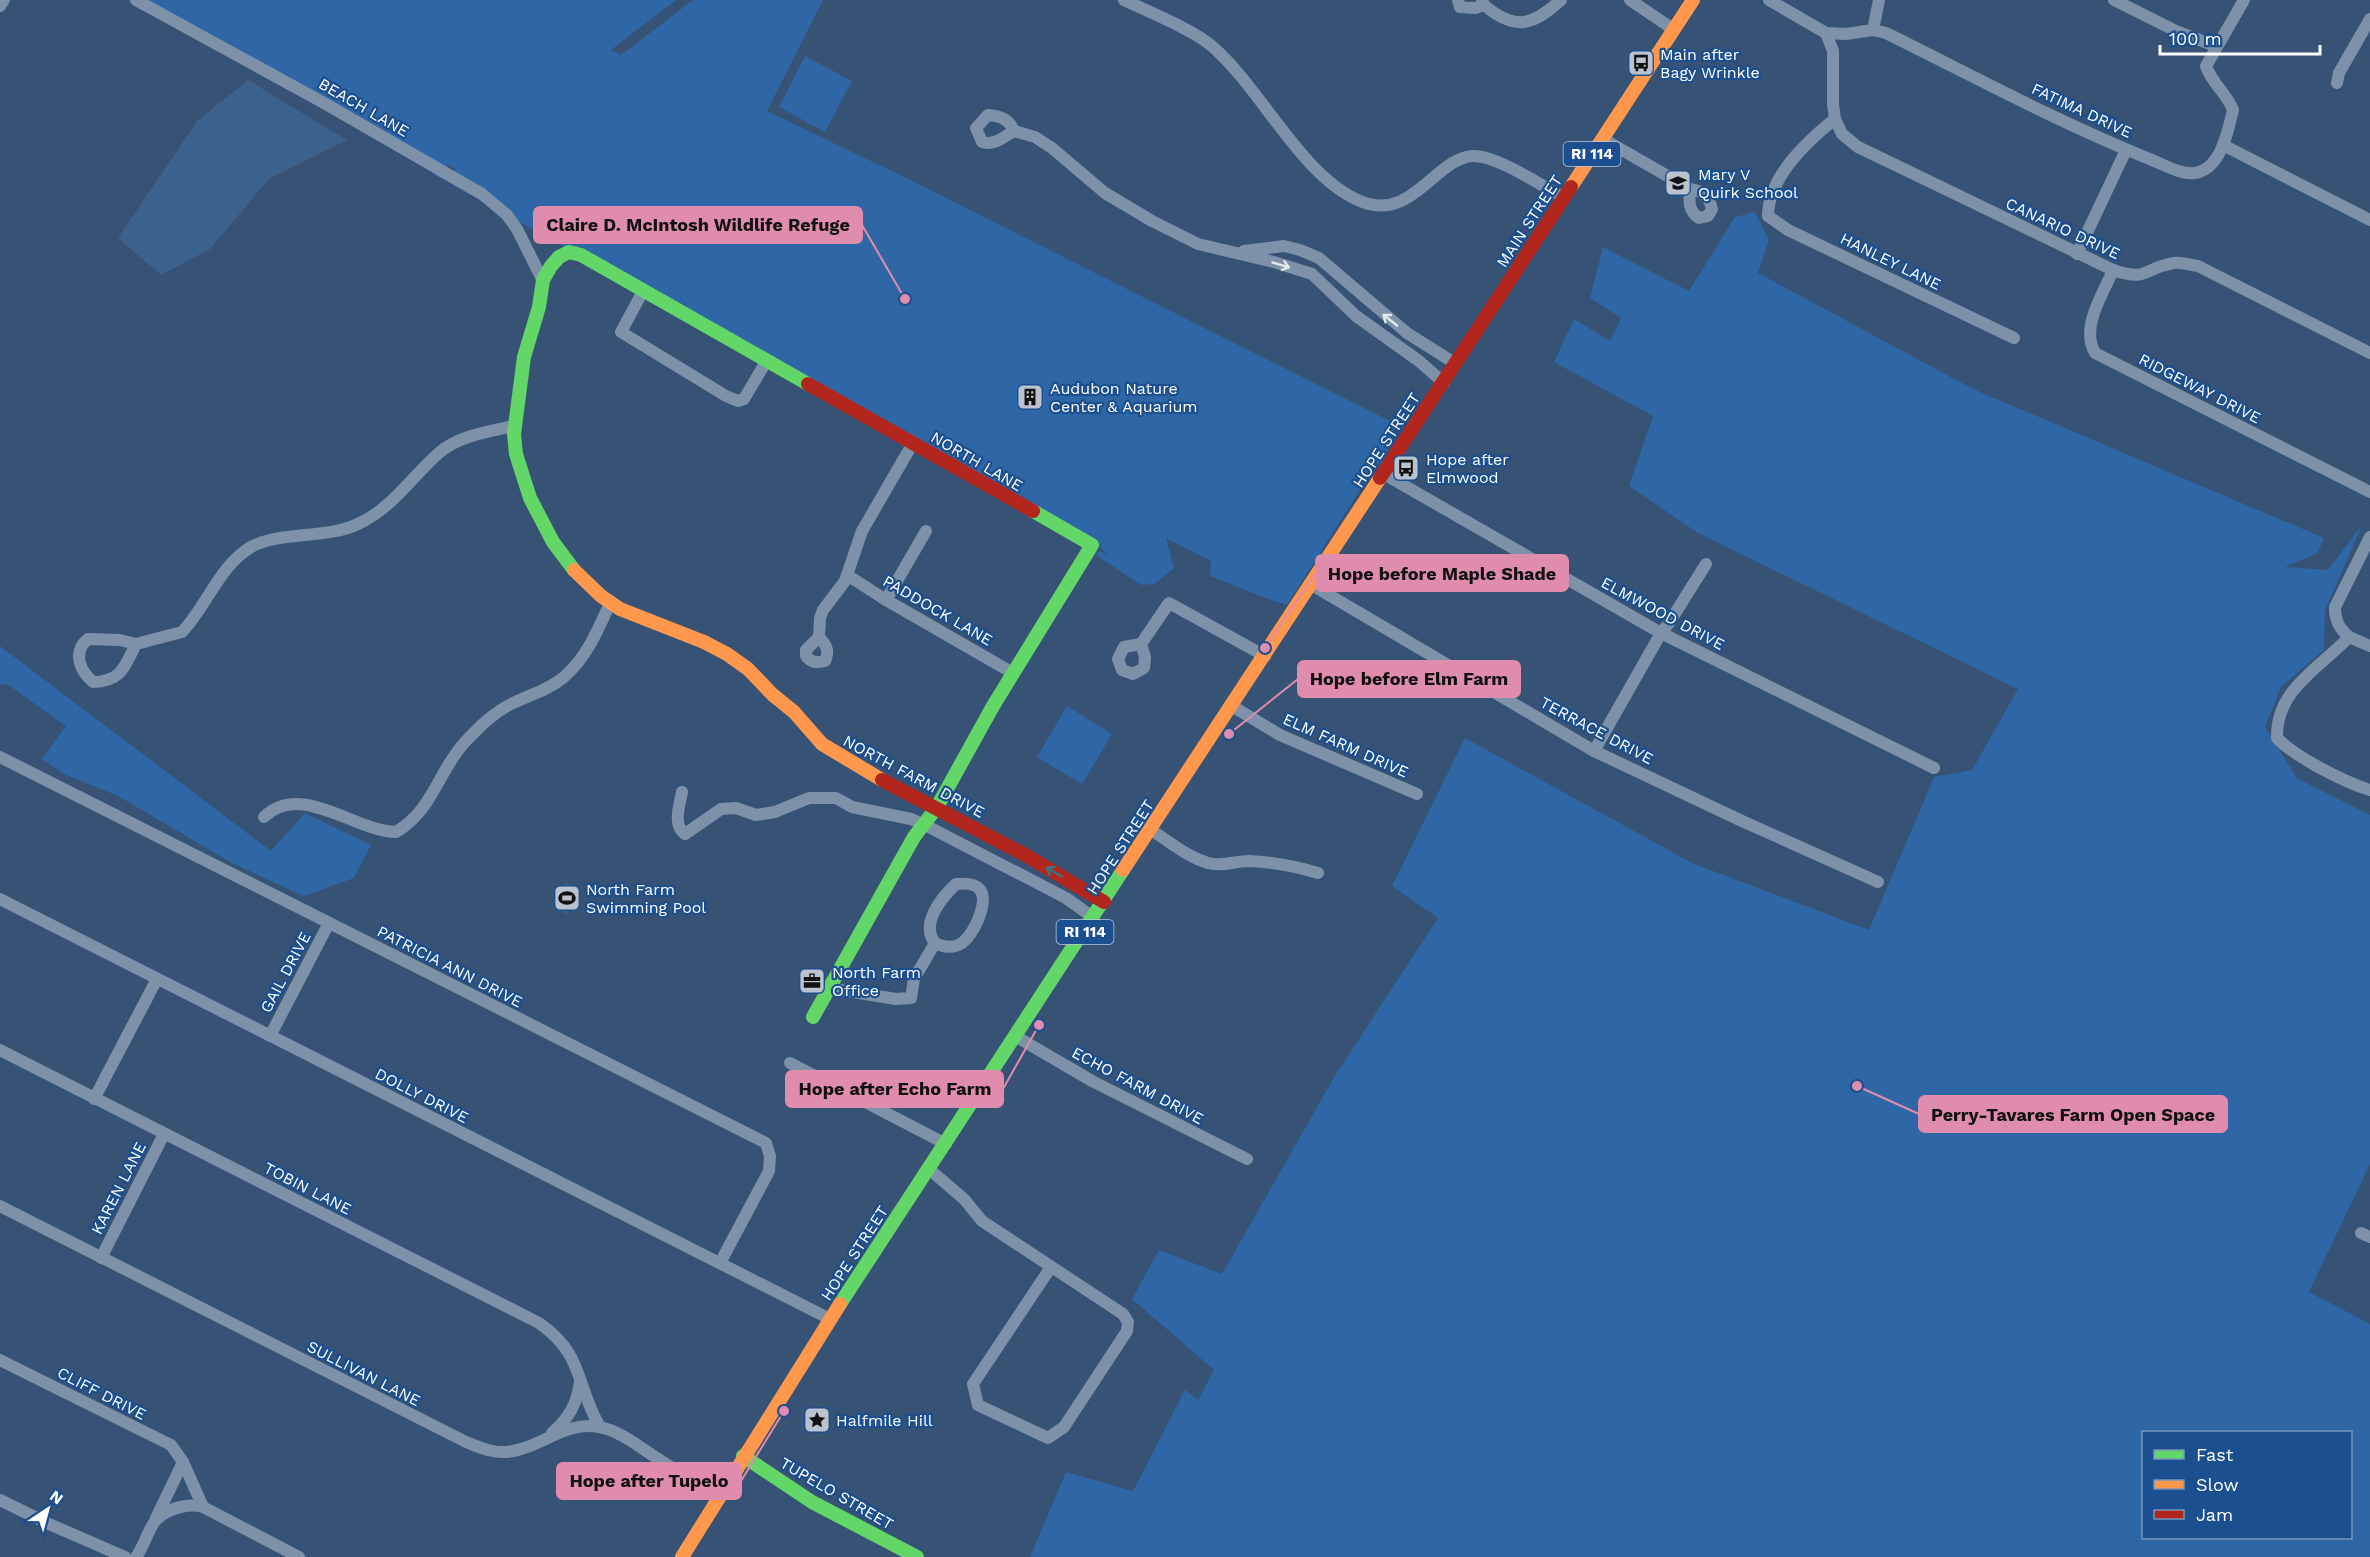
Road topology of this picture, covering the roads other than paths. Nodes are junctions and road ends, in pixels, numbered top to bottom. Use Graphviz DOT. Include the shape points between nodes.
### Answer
graph roads {
  1 [pos="4,0"];
  2 [pos="136,0"];
  3 [pos="1124,0"];
  4 [pos="1458,0"];
  5 [pos="1561,0"];
  6 [pos="1693,0"];
  7 [pos="1769,0"];
  8 [pos="1879,0"];
  9 [pos="2114,0"];
  10 [pos="2244,0"];
  11 [pos="1632,1"];
  12 [pos="1483,2"];
  13 [pos="0,6"];
  14 [pos="2370,19"];
  15 [pos="1674,30"];
  16 [pos="1873,30"];
  17 [pos="1826,33"];
  18 [pos="2216,46"];
  19 [pos="2337,83"];
  20 [pos="1835,119"];
  21 [pos="1014,131"];
  22 [pos="1602,139"];
  23 [pos="2223,145"];
  24 [pos="2126,150"];
  25 [pos="1690,189"];
  26 [pos="1564,198"];
  27 [pos="2370,220"];
  28 [pos="1224,250"];
  29 [pos="2077,254"];
  30 [pos="581,255"];
  31 [pos="1329,265"];
  32 [pos="2113,270"];
  33 [pos="543,279"];
  34 [pos="1319,280"];
  35 [pos="643,291"];
  36 [pos="1366,299"];
  37 [pos="1492,309"];
  38 [pos="1356,316"];
  39 [pos="1414,338"];
  40 [pos="2014,338"];
  41 [pos="1404,351"];
  42 [pos="2370,353"];
  43 [pos="767,360"];
  44 [pos="1456,364"];
  45 [pos="1444,383"];
  46 [pos="513,426"];
  47 [pos="914,444"];
  48 [pos="1384,474"];
  49 [pos="2370,492"];
  50 [pos="926,531"];
  51 [pos="2370,537"];
  52 [pos="1706,564"];
  53 [pos="847,575"];
  54 [pos="1312,585"];
  55 [pos="886,600"];
  56 [pos="610,603"];
  57 [pos="1661,633"];
  58 [pos="819,637"];
  59 [pos="2349,637"];
  60 [pos="136,644"];
  61 [pos="1141,644"];
  62 [pos="2370,646"];
  63 [pos="1265,656"];
  64 [pos="1013,673"];
  65 [pos="1232,706"];
  66 [pos="1594,751"];
  67 [pos="0,757"];
  68 [pos="1934,768"];
  69 [pos="2370,790"];
  70 [pos="682,792"];
  71 [pos="1417,794"];
  72 [pos="937,807"];
  73 [pos="264,817"];
  74 [pos="925,825"];
  75 [pos="1151,830"];
  76 [pos="1318,873"];
  77 [pos="1878,882"];
  78 [pos="0,899"];
  79 [pos="1104,902"];
  80 [pos="1094,918"];
  81 [pos="329,923"];
  82 [pos="935,943"];
  83 [pos="157,979"];
  84 [pos="828,988"];
  85 [pos="813,1017"];
  86 [pos="270,1036"];
  87 [pos="1015,1036"];
  88 [pos="0,1050"];
  89 [pos="790,1063"];
  90 [pos="94,1099"];
  91 [pos="164,1134"];
  92 [pos="946,1144"];
  93 [pos="1247,1160"];
  94 [pos="929,1168"];
  95 [pos="0,1206"];
  96 [pos="101,1258"];
  97 [pos="720,1263"];
  98 [pos="1051,1267"];
  99 [pos="830,1319"];
  100 [pos="0,1360"];
  101 [pos="580,1378"];
  102 [pos="600,1427"];
  103 [pos="547,1438"];
  104 [pos="743,1456"];
  105 [pos="183,1462"];
  106 [pos="718,1497"];
  107 [pos="0,1500"];
  108 [pos="203,1507"];
  109 [pos="156,1519"];
  110 [pos="283,1553"];
  111 [pos="910,1555"];
  112 [pos="125,1557"];
  113 [pos="136,1557"];
  114 [pos="299,1557"];
  115 [pos="681,1557"];
  1 -- 13 [label="street"];
  2 -- 33 [label="street, BEACH LANE" via="482,194 507,215"];
  3 -- 26 [label="street" via="1211,45 1325,179 1361,202 1378,206 1412,196 1456,162 1472,156 1506,166"];
  4 -- 12 [label="street" via="1460,7 1470,9"];
  5 -- 12 [label="street" via="1527,23 1516,22"];
  6 -- 15 [label="street, MAIN STREET / RI 114"];
  7 -- 17 [label="street"];
  8 -- 16 [label="street"];
  9 -- 18 [label="street"];
  10 -- 18 [label="street"];
  11 -- 15 [label="street"];
  14 -- 19 [label="street"];
  15 -- 22 [label="street, MAIN STREET / RI 114"];
  16 -- 17 [label="street, FATIMA DRIVE"];
  16 -- 24 [label="street, FATIMA DRIVE"];
  17 -- 20 [label="street" via="1833,51"];
  18 -- 23 [label="street" via="2206,66 2210,79 2222,90 2233,110"];
  20 -- 29 [label="street, CANARIO DRIVE" via="1842,134 1877,158"];
  20 -- 40 [label="street, HANLEY LANE" via="1798,151 1768,204 1768,216 1788,230"];
  21 -- 28 [label="street" via="1052,147 1105,193 1144,216 1198,244"];
  22 -- 25 [label="street"];
  22 -- 26 [label="street, MAIN STREET / RI 114"];
  23 -- 24 [label="street, FATIMA DRIVE" via="2212,161 2196,173"];
  23 -- 27 [label="street"];
  24 -- 29 [label="street"];
  26 -- 37 [label="street, MAIN STREET / RI 114"];
  28 -- 31 [label="street" via="1258,251 1284,246"];
  28 -- 34 [label="street, one-way" via="1312,274"];
  29 -- 32 [label="street, CANARIO DRIVE"];
  30 -- 33 [label="street, NORTH FARM DRIVE" via="566,251 558,256"];
  30 -- 35 [label="street, NORTH LANE"];
  31 -- 34 [label="street"];
  31 -- 36 [label="street"];
  32 -- 42 [label="street, CANARIO DRIVE" via="2130,276 2144,275 2177,262 2198,266"];
  32 -- 49 [label="street, RIDGEWAY DRIVE" via="2089,331 2089,343 2095,353"];
  33 -- 46 [label="street, NORTH FARM DRIVE" via="525,352"];
  34 -- 38 [label="street"];
  35 -- 43 [label="street, NORTH LANE"];
  35 -- 43 [label="street" via="621,332 726,396 744,399"];
  36 -- 38 [label="street"];
  39 -- 36 [label="street, one-way"];
  37 -- 44 [label="street, HOPE STREET / RI 114"];
  38 -- 41 [label="street"];
  39 -- 41 [label="street"];
  39 -- 44 [label="street"];
  41 -- 45 [label="street"];
  43 -- 47 [label="street, NORTH LANE"];
  44 -- 45 [label="street, HOPE STREET / RI 114"];
  45 -- 48 [label="street, HOPE STREET / RI 114"];
  46 -- 56 [label="street, NORTH FARM DRIVE" via="515,453 537,517 571,568"];
  46 -- 60 [label="street" via="467,436 455,443 428,463 398,497 357,525 252,547 229,566 182,632"];
  47 -- 53 [label="street" via="862,531"];
  47 -- 64 [label="street, NORTH LANE" via="1092,545"];
  48 -- 54 [label="street, HOPE STREET / RI 114"];
  48 -- 57 [label="street, ELMWOOD DRIVE"];
  50 -- 55 [label="street"];
  51 -- 59 [label="street" via="2335,607 2340,628"];
  52 -- 57 [label="street"];
  53 -- 55 [label="street, PADDOCK LANE"];
  53 -- 58 [label="street" via="823,610"];
  54 -- 63 [label="street, HOPE STREET / RI 114"];
  54 -- 66 [label="street, TERRACE DRIVE"];
  55 -- 64 [label="street, PADDOCK LANE"];
  56 -- 72 [label="street, NORTH FARM DRIVE" via="727,654 794,712 822,744"];
  56 -- 73 [label="street" via="593,641 573,668 546,689 488,718 459,750 425,806 402,828 391,832 371,828 302,805 281,806"];
  57 -- 66 [label="street"];
  57 -- 68 [label="street, ELMWOOD DRIVE"];
  59 -- 62 [label="street"];
  59 -- 69 [label="street" via="2290,691 2279,714 2277,738 2296,755"];
  60 -- 60 [label="street" via="88,639 82,644 79,663 93,682 110,681 125,666"];
  61 -- 63 [label="street" via="1169,603"];
  63 -- 65 [label="street, HOPE STREET / RI 114"];
  64 -- 72 [label="street, NORTH LANE"];
  65 -- 71 [label="street, ELM FARM DRIVE" via="1280,735"];
  65 -- 75 [label="street, HOPE STREET / RI 114"];
  66 -- 77 [label="street, TERRACE DRIVE"];
  67 -- 81 [label="street, PATRICIA ANN DRIVE"];
  70 -- 74 [label="street" via="678,823 685,834 721,809 736,808 756,815 809,798 836,798 852,807"];
  72 -- 74 [label="street, NORTH LANE"];
  79 -- 72 [label="street, NORTH FARM DRIVE, one-way"];
  74 -- 80 [label="street" via="1066,898"];
  74 -- 84 [label="street, NORTH LANE" via="914,837"];
  75 -- 76 [label="street" via="1206,863 1289,864"];
  75 -- 79 [label="street, HOPE STREET / RI 114"];
  78 -- 83 [label="street, DOLLY DRIVE"];
  79 -- 80 [label="street, HOPE STREET / RI 114"];
  80 -- 87 [label="street, HOPE STREET / RI 114"];
  81 -- 86 [label="street, GAIL DRIVE"];
  81 -- 97 [label="street, PATRICIA ANN DRIVE" via="766,1143 769,1172"];
  82 -- 82 [label="street" via="929,928 946,893 956,885 968,883 978,888 984,904 969,937 946,948"];
  82 -- 84 [label="street" via="914,979 910,998"];
  83 -- 86 [label="street, DOLLY DRIVE"];
  83 -- 90 [label="street"];
  84 -- 85 [label="street, NORTH LANE"];
  86 -- 97 [label="street, DOLLY DRIVE"];
  87 -- 92 [label="street, HOPE STREET / RI 114"];
  87 -- 93 [label="street, ECHO FARM DRIVE" via="1092,1081"];
  88 -- 90 [label="street, TOBIN LANE"];
  89 -- 92 [label="street"];
  90 -- 91 [label="street, TOBIN LANE"];
  91 -- 96 [label="street, KAREN LANE"];
  91 -- 101 [label="street, TOBIN LANE" via="539,1323 567,1349"];
  92 -- 94 [label="street, HOPE STREET / RI 114"];
  94 -- 98 [label="street" via="964,1198 982,1221"];
  94 -- 99 [label="street, HOPE STREET / RI 114"];
  95 -- 96 [label="street, SULLIVAN LANE"];
  96 -- 103 [label="street, SULLIVAN LANE" via="466,1442 505,1452"];
  97 -- 99 [label="street, DOLLY DRIVE"];
  98 -- 98 [label="street" via="1124,1314 1128,1322 1127,1331 1064,1427 1048,1438 978,1405 973,1384"];
  99 -- 104 [label="street, HOPE STREET / RI 114"];
  100 -- 105 [label="street, CLIFF DRIVE" via="161,1439 175,1448"];
  101 -- 102 [label="street, TOBIN LANE"];
  101 -- 103 [label="street" via="579,1392 568,1417"];
  102 -- 103 [label="street, SULLIVAN LANE" via="577,1427"];
  102 -- 106 [label="street, SULLIVAN LANE" via="636,1444"];
  104 -- 106 [label="street, HOPE STREET / RI 114"];
  104 -- 111 [label="street, TUPELO STREET" via="812,1502"];
  105 -- 108 [label="street, CLIFF DRIVE"];
  105 -- 109 [label="street"];
  106 -- 115 [label="street, HOPE STREET / RI 114"];
  107 -- 112 [label="street"];
  108 -- 109 [label="street" via="180,1507"];
  108 -- 110 [label="street"];
  109 -- 113 [label="street"];
  110 -- 114 [label="street"];
}
